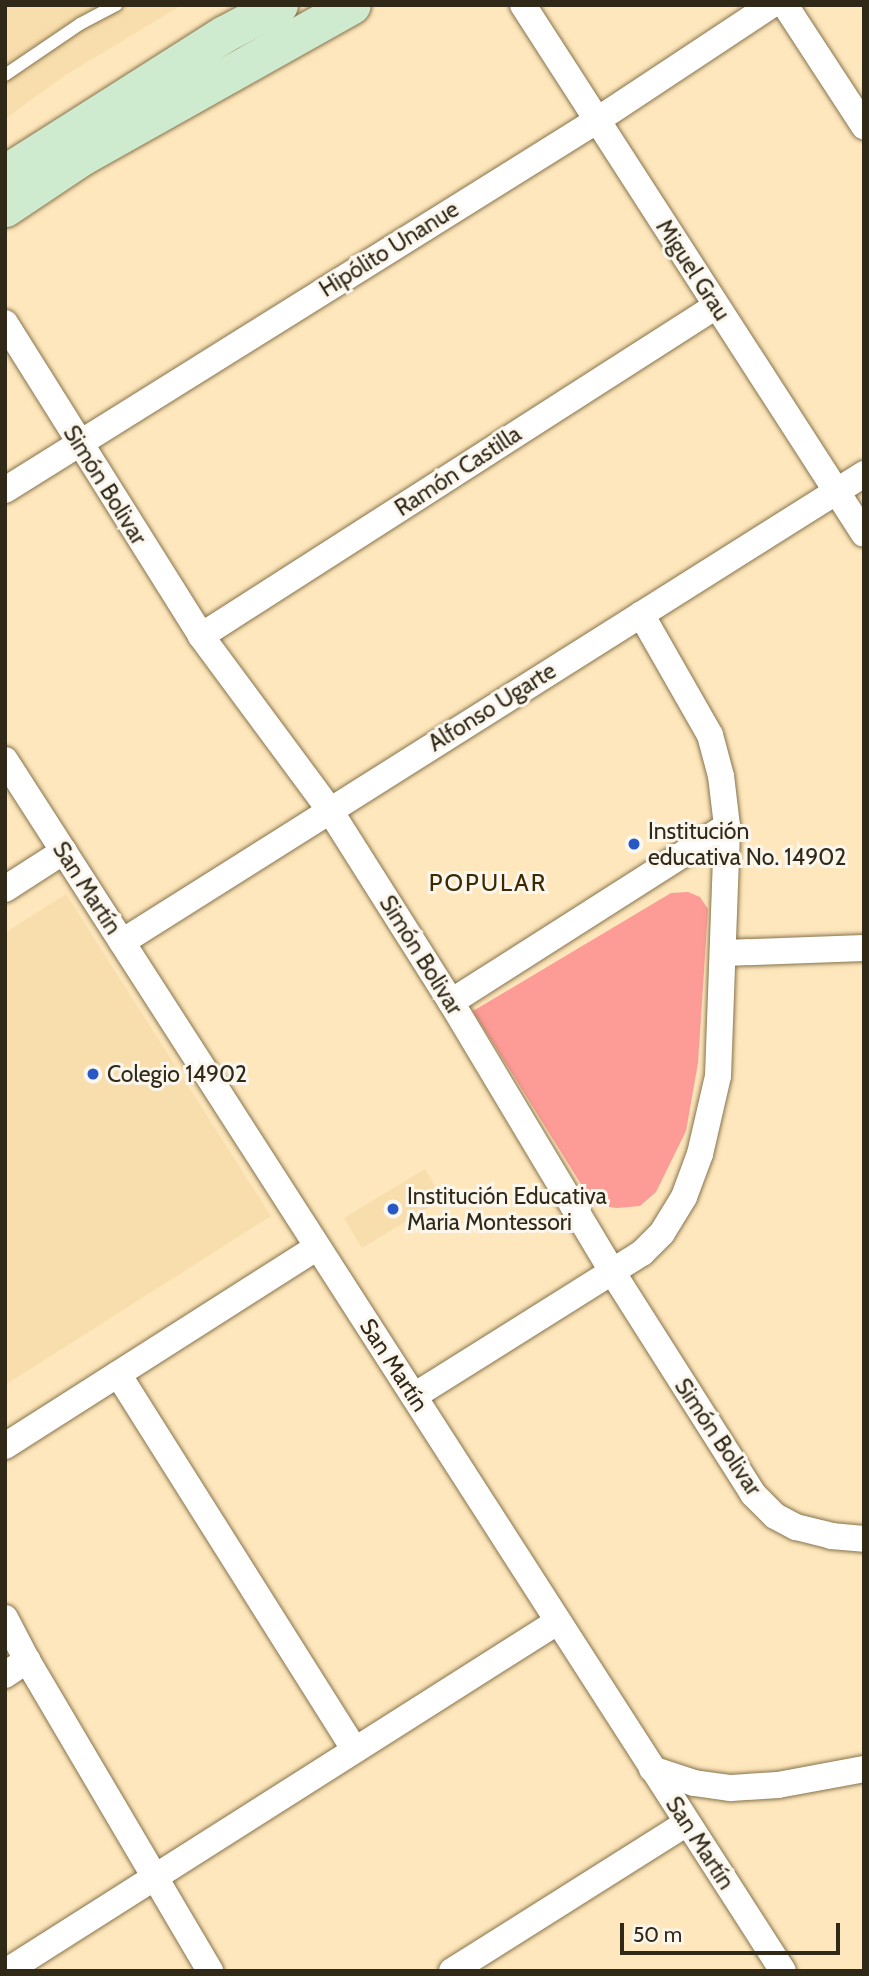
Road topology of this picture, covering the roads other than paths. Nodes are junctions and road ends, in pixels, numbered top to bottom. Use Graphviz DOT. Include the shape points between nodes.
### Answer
graph roads {
  1 [pos="116,5"];
  2 [pos="279,5"];
  3 [pos="352,5"];
  4 [pos="523,5"];
  5 [pos="771,5"];
  6 [pos="785,5"];
  7 [pos="5,75"];
  8 [pos="596,121"];
  9 [pos="864,126"];
  10 [pos="5,173"];
  11 [pos="5,208"];
  12 [pos="716,306"];
  13 [pos="5,323"];
  14 [pos="78,443"];
  15 [pos="864,474"];
  16 [pos="5,490"];
  17 [pos="836,491"];
  18 [pos="864,534"];
  19 [pos="641,614"];
  20 [pos="201,636"];
  21 [pos="5,760"];
  22 [pos="329,809"];
  23 [pos="727,826"];
  24 [pos="64,851"];
  25 [pos="5,889"];
  26 [pos="122,942"];
  27 [pos="864,948"];
  28 [pos="724,953"];
  29 [pos="451,1002"];
  30 [pos="317,1247"];
  31 [pos="613,1273"];
  32 [pos="118,1374"];
  33 [pos="415,1396"];
  34 [pos="5,1446"];
  35 [pos="864,1539"];
  36 [pos="5,1618"];
  37 [pos="557,1622"];
  38 [pos="16,1667"];
  39 [pos="355,1750"];
  40 [pos="652,1769"];
  41 [pos="864,1769"];
  42 [pos="687,1823"];
  43 [pos="154,1877"];
  44 [pos="481,1963"];
  45 [pos="7,1971"];
  46 [pos="210,1971"];
  47 [pos="453,1971"];
  48 [pos="783,1971"];
  1 -- 7 [label="lane"];
  2 -- 10 [label="main road" via="224,34"];
  3 -- 11 [label="main road" via="83,156"];
  4 -- 8 [label="street, Miguel Grau"];
  5 -- 8 [label="street, Hipólito Unanue"];
  6 -- 9 [label="street"];
  8 -- 12 [label="street, Miguel Grau"];
  8 -- 14 [label="street, Hipólito Unanue"];
  12 -- 17 [label="street, Miguel Grau"];
  12 -- 20 [label="street, Ramón Castilla"];
  13 -- 14 [label="street, Simón Bolivar"];
  14 -- 16 [label="street, Hipólito Unanue"];
  14 -- 20 [label="street, Simón Bolivar"];
  15 -- 17 [label="street, Alfonso Ugarte"];
  17 -- 18 [label="street, Miguel Grau"];
  17 -- 19 [label="street, Alfonso Ugarte"];
  19 -- 22 [label="street, Alfonso Ugarte"];
  19 -- 23 [label="street" via="709,735 721,776"];
  20 -- 22 [label="street, Simón Bolivar"];
  21 -- 24 [label="street, San Martín"];
  22 -- 26 [label="street, Alfonso Ugarte"];
  22 -- 29 [label="street, Simón Bolivar"];
  23 -- 28 [label="street"];
  23 -- 29 [label="street"];
  24 -- 25 [label="street"];
  24 -- 26 [label="street, San Martín"];
  26 -- 30 [label="street, San Martín"];
  27 -- 28 [label="street"];
  28 -- 31 [label="street" via="718,1076 700,1154 684,1197 662,1233"];
  29 -- 31 [label="street, Simón Bolivar"];
  30 -- 32 [label="street"];
  30 -- 33 [label="street, San Martín"];
  31 -- 33 [label="street"];
  31 -- 35 [label="street, Simón Bolivar" via="753,1494 775,1516 796,1527"];
  32 -- 34 [label="street"];
  32 -- 39 [label="street"];
  33 -- 37 [label="street, San Martín"];
  36 -- 38 [label="street"];
  37 -- 39 [label="street"];
  37 -- 40 [label="street, San Martín"];
  38 -- 43 [label="street"];
  39 -- 43 [label="street"];
  40 -- 41 [label="street" via="694,1783 732,1788 778,1785"];
  40 -- 42 [label="street, San Martín"];
  42 -- 44 [label="street"];
  42 -- 48 [label="street, San Martín"];
  43 -- 45 [label="street"];
  43 -- 46 [label="street"];
  44 -- 47 [label="street"];
}
